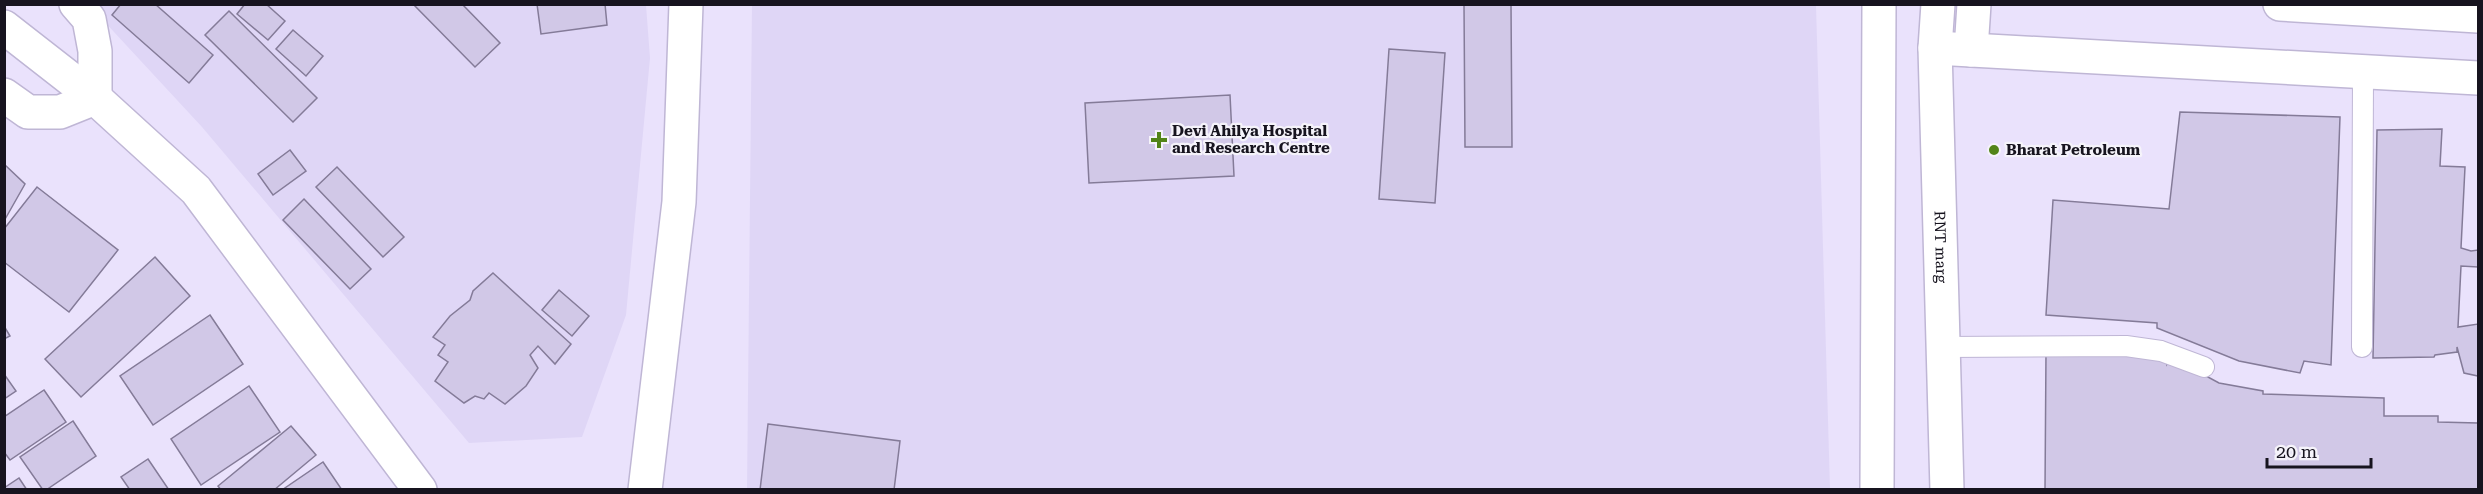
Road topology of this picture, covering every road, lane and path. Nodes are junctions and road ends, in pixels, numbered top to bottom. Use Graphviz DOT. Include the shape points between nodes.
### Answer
graph roads {
  1 [pos="76,4"];
  2 [pos="686,4"];
  3 [pos="1879,4"];
  4 [pos="1938,4"];
  5 [pos="1974,4"];
  6 [pos="2280,4"];
  7 [pos="2478,16"];
  8 [pos="4,27"];
  9 [pos="1935,48"];
  10 [pos="1971,50"];
  11 [pos="2363,72"];
  12 [pos="2478,78"];
  13 [pos="4,95"];
  14 [pos="95,98"];
  15 [pos="1943,346"];
  16 [pos="2362,347"];
  17 [pos="2204,367"];
  18 [pos="420,489"];
  19 [pos="645,489"];
  20 [pos="1877,489"];
  21 [pos="1947,489"];
  1 -- 14 [label="main road" via="88,19 95,51"];
  2 -- 19 [label="main road" via="679,202"];
  3 -- 20 [label="main road"];
  4 -- 9 [label="main road, RNT marg"];
  5 -- 10 [label="main road"];
  6 -- 7 [label="main road"];
  8 -- 14 [label="main road"];
  9 -- 10 [label="main road"];
  9 -- 15 [label="main road, RNT marg"];
  10 -- 11 [label="main road"];
  11 -- 12 [label="main road"];
  11 -- 16 [label="lane"];
  13 -- 14 [label="main road" via="28,112 60,112"];
  14 -- 18 [label="main road" via="196,190"];
  15 -- 17 [label="lane" via="2126,346 2161,351"];
  15 -- 21 [label="main road, RNT marg"];
}
